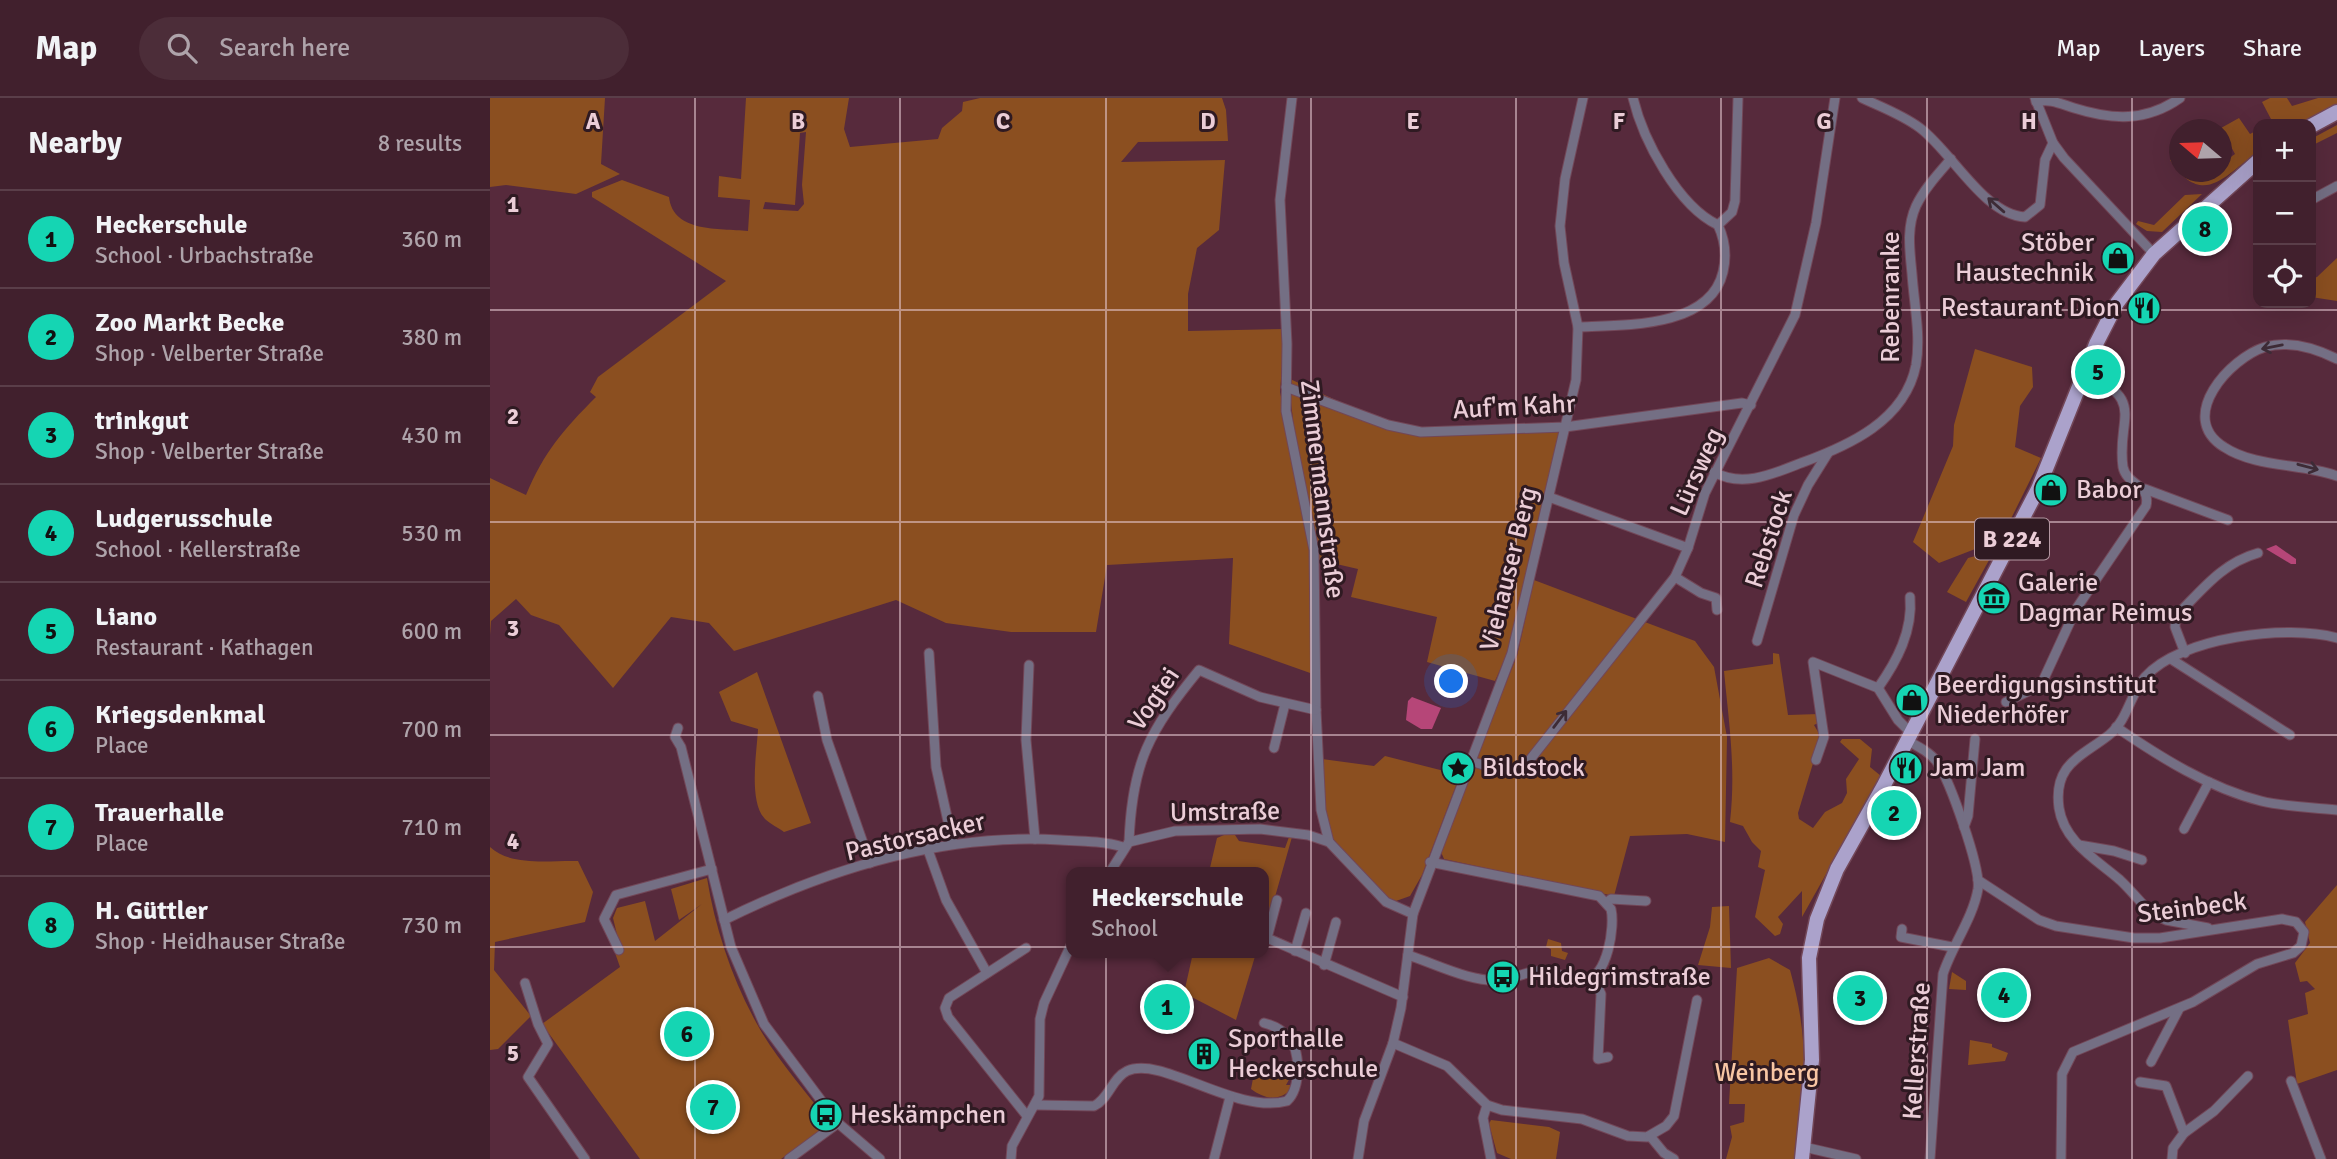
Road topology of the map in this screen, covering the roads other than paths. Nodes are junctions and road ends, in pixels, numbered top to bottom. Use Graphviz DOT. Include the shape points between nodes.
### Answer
graph roads {
  1 [pos="1292,98"];
  2 [pos="1583,98"];
  3 [pos="1633,98"];
  4 [pos="1738,98"];
  5 [pos="1835,98"];
  6 [pos="1862,98"];
  7 [pos="2180,98"];
  8 [pos="2036,100"];
  9 [pos="2337,112"];
  10 [pos="2316,123"];
  11 [pos="2053,143"];
  12 [pos="1951,159"];
  13 [pos="2253,171"];
  14 [pos="2337,186"];
  15 [pos="2316,197"];
  16 [pos="1718,225"];
  17 [pos="2154,254"];
  18 [pos="1578,327"];
  19 [pos="2337,359"];
  20 [pos="2084,374"];
  21 [pos="1286,387"];
  22 [pos="1751,405"];
  23 [pos="1565,427"];
  24 [pos="1828,453"];
  25 [pos="1714,472"];
  26 [pos="2337,476"];
  27 [pos="2145,489"];
  28 [pos="1549,497"];
  29 [pos="2228,520"];
  30 [pos="1688,548"];
  31 [pos="2258,553"];
  32 [pos="1675,577"];
  33 [pos="1910,597"];
  34 [pos="1717,610"];
  35 [pos="2337,638"];
  36 [pos="1757,641"];
  37 [pos="929,653"];
  38 [pos="2185,653"];
  39 [pos="2171,659"];
  40 [pos="1029,665"];
  41 [pos="1878,688"];
  42 [pos="818,696"];
  43 [pos="2006,702"];
  44 [pos="1285,704"];
  45 [pos="1316,710"];
  46 [pos="2116,727"];
  47 [pos="678,728"];
  48 [pos="2290,735"];
  49 [pos="1908,736"];
  50 [pos="1975,740"];
  51 [pos="1274,748"];
  52 [pos="1816,760"];
  53 [pos="1470,761"];
  54 [pos="2209,782"];
  55 [pos="2337,810"];
  56 [pos="1964,827"];
  57 [pos="2184,829"];
  58 [pos="1035,839"];
  59 [pos="1329,842"];
  60 [pos="953,844"];
  61 [pos="1126,845"];
  62 [pos="2079,845"];
  63 [pos="928,850"];
  64 [pos="2142,860"];
  65 [pos="1430,862"];
  66 [pos="870,863"];
  67 [pos="1113,867"];
  68 [pos="712,869"];
  69 [pos="1978,880"];
  70 [pos="1277,900"];
  71 [pos="1646,901"];
  72 [pos="1607,902"];
  73 [pos="1306,913"];
  74 [pos="1413,914"];
  75 [pos="724,920"];
  76 [pos="1336,922"];
  77 [pos="1902,929"];
  78 [pos="2210,929"];
  79 [pos="1269,930"];
  80 [pos="1269,939"];
  81 [pos="1952,947"];
  82 [pos="1026,948"];
  83 [pos="619,950"];
  84 [pos="1296,951"];
  85 [pos="1408,955"];
  86 [pos="1066,956"];
  87 [pos="1324,965"];
  88 [pos="987,974"];
  89 [pos="1593,977"];
  90 [pos="525,983"];
  91 [pos="1403,997"];
  92 [pos="1697,1000"];
  93 [pos="2179,1009"];
  94 [pos="1264,1023"];
  95 [pos="1393,1044"];
  96 [pos="1608,1057"];
  97 [pos="2151,1062"];
  98 [pos="2248,1076"];
  99 [pos="2291,1081"];
  100 [pos="2140,1082"];
  101 [pos="1230,1097"];
  102 [pos="1037,1105"];
  103 [pos="1487,1105"];
  104 [pos="1027,1116"];
  105 [pos="838,1123"];
  106 [pos="2184,1133"];
  107 [pos="1650,1136"];
  108 [pos="1803,1153"];
  109 [pos="585,1159"];
  110 [pos="789,1159"];
  111 [pos="880,1159"];
  112 [pos="1011,1159"];
  113 [pos="1214,1159"];
  114 [pos="1358,1159"];
  115 [pos="1491,1159"];
  116 [pos="1674,1159"];
  117 [pos="1856,1159"];
  118 [pos="1930,1159"];
  119 [pos="2061,1159"];
  120 [pos="2172,1159"];
  121 [pos="2322,1159"];
  1 -- 21 [label="street, Zimmermannstraße" via="1280,200"];
  2 -- 18 [label="street, Viehauser Berg" via="1560,226"];
  3 -- 16 [label="street" via="1661,165 1703,216"];
  4 -- 16 [label="street" via="1735,201 1732,212"];
  5 -- 22 [label="street, Lürsweg" via="1805,283"];
  6 -- 12 [label="street" via="1920,128"];
  7 -- 8 [label="street" via="2159,111 2129,118"];
  8 -- 11 [label="street"];
  9 -- 10 [label="main road"];
  11 -- 12 [label="street, one-way" via="2045,160 2040,205 2025,217 2006,214"];
  11 -- 17 [label="street"];
  12 -- 24 [label="street, Rebenranke" via="1922,196 1910,226 1917,344 1916,366 1906,390 1877,426"];
  13 -- 17 [label="main road, B 224"];
  14 -- 15 [label="street"];
  16 -- 18 [label="street" via="1726,246 1722,278 1697,309 1663,318"];
  17 -- 20 [label="main road, B 224" via="2116,303"];
  18 -- 23 [label="street, Viehauser Berg" via="1578,369"];
  19 -- 26 [label="street, one-way" via="2300,345 2255,351 2220,378 2207,403 2206,416 2216,440 2233,452"];
  20 -- 27 [label="street" via="2106,383 2122,401 2127,412 2123,468 2127,477"];
  20 -- 49 [label="main road, B 224" via="2038,489"];
  21 -- 23 [label="street, Auf'm Kahr" via="1406,430"];
  21 -- 45 [label="street, Zimmermannstraße" via="1286,411 1314,550"];
  22 -- 23 [label="street, Auf'm Kahr"];
  22 -- 25 [label="street, Lürsweg"];
  23 -- 28 [label="street, Viehauser Berg"];
  24 -- 25 [label="street, Rebenranke" via="1743,480"];
  24 -- 36 [label="street, Rebstock" via="1794,515"];
  25 -- 30 [label="street, Lürsweg"];
  27 -- 29 [label="street"];
  27 -- 43 [label="street" via="2146,506 2076,609 2041,685"];
  28 -- 30 [label="street"];
  28 -- 53 [label="street, Viehauser Berg" via="1512,653"];
  30 -- 32 [label="street, Lürsweg"];
  31 -- 38 [label="street" via="2239,558 2221,571 2176,616 2175,627"];
  32 -- 34 [label="street" via="1716,598"];
  53 -- 32 [label="street, Lürsweg, one-way" via="1507,772 1525,766"];
  33 -- 41 [label="street" via="1903,645"];
  35 -- 38 [label="street" via="2302,632 2256,634"];
  37 -- 60 [label="street" via="936,767"];
  38 -- 39 [label="street"];
  39 -- 46 [label="street" via="2143,678"];
  39 -- 48 [label="street"];
  40 -- 58 [label="street" via="1026,740"];
  41 -- 49 [label="street"];
  41 -- 52 [label="street" via="1813,662 1824,737"];
  42 -- 66 [label="street" via="827,740"];
  44 -- 45 [label="street, Vogtei"];
  44 -- 51 [label="street"];
  44 -- 61 [label="street, Vogtei" via="1199,670 1150,735 1137,778"];
  45 -- 59 [label="street, Zimmermannstraße" via="1321,810"];
  46 -- 54 [label="street"];
  46 -- 62 [label="street" via="2068,765 2059,792 2060,811"];
  47 -- 68 [label="street" via="674,737 681,747"];
  49 -- 56 [label="street" via="1937,762"];
  49 -- 108 [label="main road, B 224" via="1837,869 1811,941 1812,1060"];
  50 -- 56 [label="street"];
  53 -- 65 [label="street, Viehauser Berg"];
  54 -- 55 [label="street" via="2262,802"];
  54 -- 57 [label="street"];
  56 -- 69 [label="street"];
  58 -- 60 [label="street, Pastorsacker"];
  58 -- 61 [label="street, Pastorsacker"];
  59 -- 61 [label="street, Umstraße" via="1260,828 1175,831"];
  59 -- 74 [label="street, Umstraße" via="1386,902"];
  60 -- 63 [label="street, Pastorsacker"];
  61 -- 67 [label="street"];
  62 -- 64 [label="street"];
  62 -- 78 [label="street" via="2153,914"];
  63 -- 66 [label="street, Pastorsacker"];
  63 -- 88 [label="street" via="946,900"];
  65 -- 72 [label="street" via="1599,896"];
  65 -- 74 [label="street, Viehauser Berg"];
  66 -- 75 [label="street, Pastorsacker"];
  68 -- 75 [label="street"];
  68 -- 83 [label="street" via="616,895 604,919"];
  69 -- 78 [label="street, Steinbeck" via="2056,926 2143,939"];
  69 -- 81 [label="street, Kellerstraße" via="1975,901"];
  70 -- 79 [label="street"];
  71 -- 72 [label="street"];
  72 -- 89 [label="street" via="1613,918 1611,936 1601,968"];
  73 -- 84 [label="street"];
  74 -- 85 [label="street, Viehauser Berg"];
  75 -- 105 [label="street" via="769,1033"];
  76 -- 87 [label="street"];
  77 -- 81 [label="street, Kellerstraße" via="1901,937"];
  78 -- 93 [label="street, Steinbeck" via="2276,919 2298,924 2304,937 2295,952 2257,964"];
  80 -- 84 [label="street"];
  81 -- 118 [label="street, Kellerstraße" via="1943,974"];
  82 -- 88 [label="street"];
  84 -- 87 [label="street"];
  85 -- 89 [label="street" via="1484,979 1502,981 1535,971 1583,980"];
  85 -- 91 [label="street, Viehauser Berg"];
  86 -- 102 [label="street" via="1044,1003"];
  87 -- 91 [label="street"];
  88 -- 104 [label="street" via="949,998 945,1006 948,1017"];
  89 -- 96 [label="street" via="1601,993 1598,1059"];
  90 -- 109 [label="street" via="548,1044 528,1077"];
  91 -- 95 [label="street, Viehauser Berg"];
  92 -- 107 [label="street" via="1674,1116"];
  93 -- 97 [label="street"];
  93 -- 119 [label="street" via="2070,1055 2062,1074"];
  94 -- 101 [label="street" via="1288,1036 1293,1044 1295,1091 1277,1104"];
  95 -- 103 [label="street" via="1447,1066"];
  95 -- 114 [label="street, Viehauser Berg" via="1364,1121"];
  98 -- 106 [label="street" via="2214,1111"];
  99 -- 121 [label="street"];
  100 -- 106 [label="street" via="2166,1086"];
  101 -- 102 [label="street" via="1157,1071 1135,1069 1122,1075 1094,1106"];
  101 -- 113 [label="street"];
  102 -- 104 [label="street"];
  103 -- 107 [label="street" via="1524,1114 1582,1119 1628,1136"];
  103 -- 115 [label="street" via="1483,1118"];
  104 -- 112 [label="street" via="1012,1146"];
  105 -- 110 [label="street"];
  105 -- 111 [label="street"];
  106 -- 120 [label="street" via="2173,1147"];
  107 -- 116 [label="street"];
  108 -- 117 [label="street"];
}
